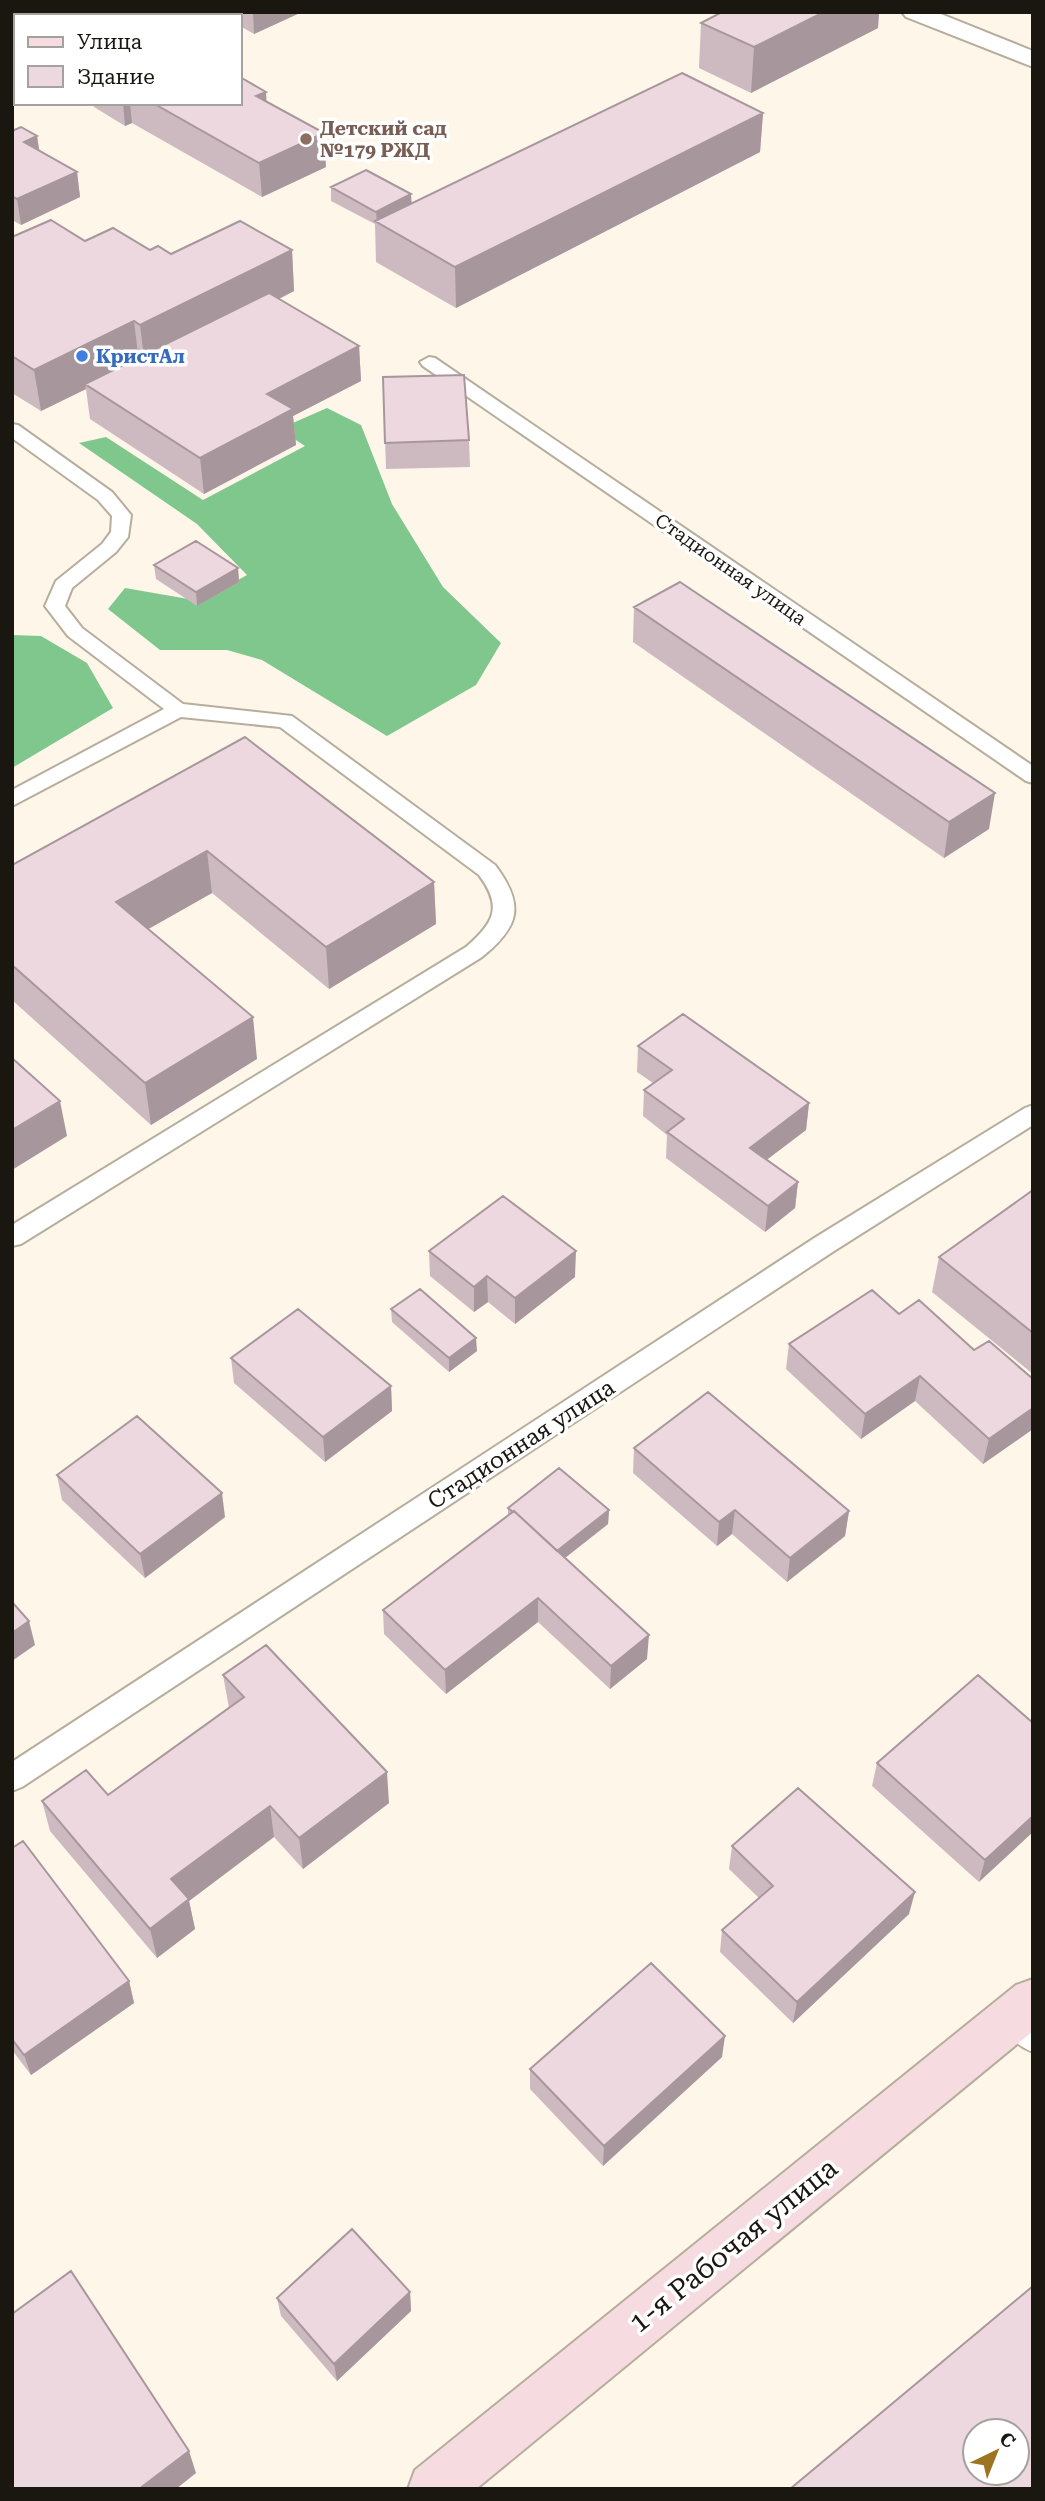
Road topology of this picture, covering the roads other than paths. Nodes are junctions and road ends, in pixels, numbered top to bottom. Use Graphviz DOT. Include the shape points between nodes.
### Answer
graph roads {
  1 [pos="914,12"];
  2 [pos="1033,60"];
  3 [pos="429,362"];
  4 [pos="12,429"];
  5 [pos="178,710"];
  6 [pos="1033,776"];
  7 [pos="12,799"];
  8 [pos="1033,1114"];
  9 [pos="12,1237"];
  10 [pos="12,1778"];
  11 [pos="1026,2019"];
  12 [pos="434,2489"];
  1 -- 2 [label="street"];
  3 -- 6 [label="lane, Стадионная улица"];
  4 -- 5 [label="lane" via="105,496 122,515 121,533 63,585 55,607 75,632"];
  5 -- 7 [label="lane"];
  5 -- 9 [label="lane" via="285,721 487,870 506,903 503,921 492,938 474,952"];
  8 -- 10 [label="lane, Стадионная улица" via="825,1244"];
  11 -- 12 [label="main road, 1-я Рабочая улица"];
}
